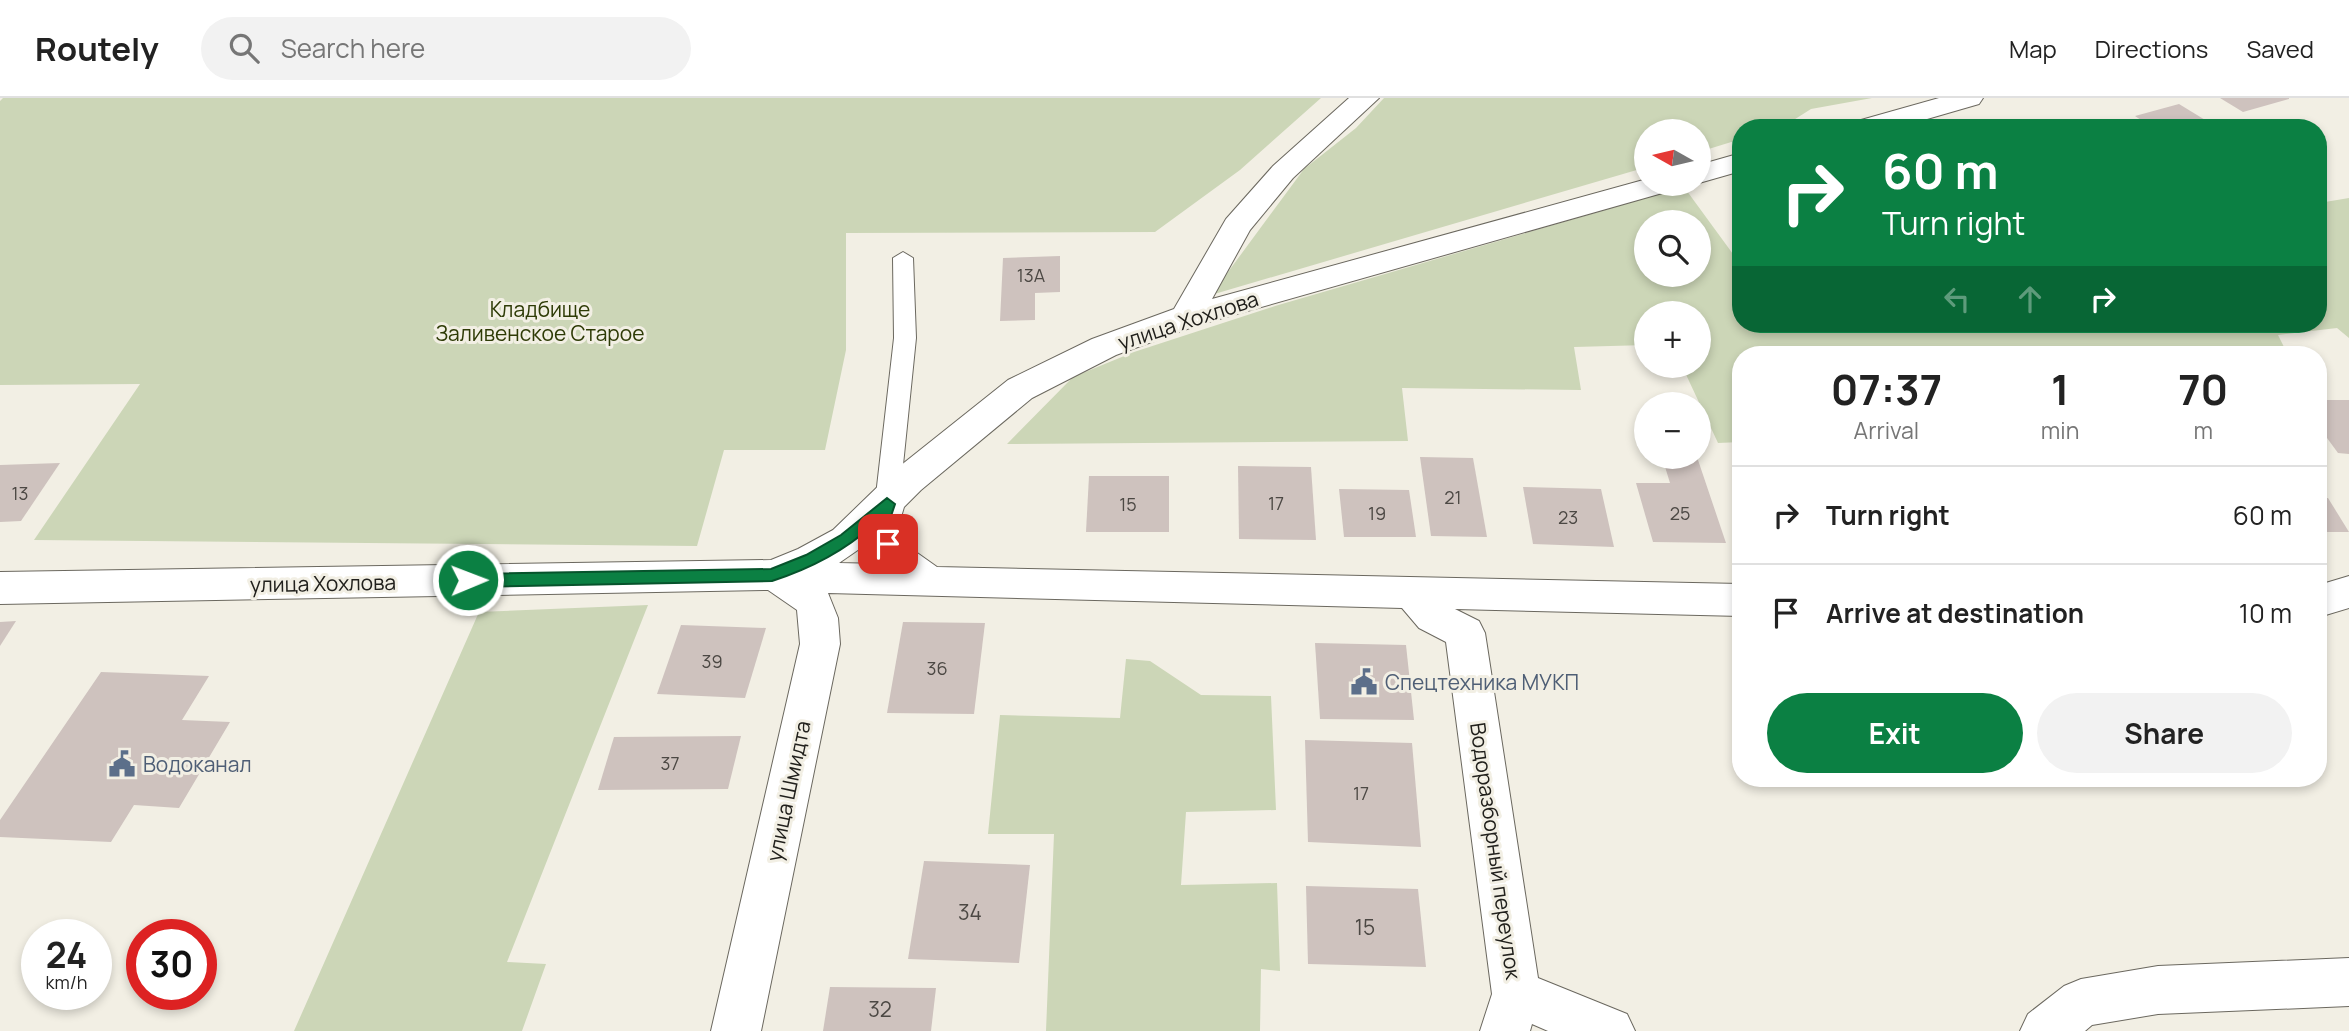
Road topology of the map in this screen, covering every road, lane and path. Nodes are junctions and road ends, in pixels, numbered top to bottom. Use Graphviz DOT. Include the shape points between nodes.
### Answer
graph roads {
  1 [pos="1364,98"];
  2 [pos="1969,98"];
  3 [pos="1896,119"];
  4 [pos="1732,165"];
  5 [pos="1712,170"];
  6 [pos="1634,192"];
  7 [pos="903,258"];
  8 [pos="1186,317"];
  9 [pos="887,504"];
  10 [pos="772,575"];
  11 [pos="925,581"];
  12 [pos="0,588"];
  13 [pos="2349,592"];
  14 [pos="1412,593"];
  15 [pos="1506,595"];
  16 [pos="2327,599"];
  17 [pos="1732,600"];
  18 [pos="1465,633"];
  19 [pos="820,644"];
  20 [pos="2349,982"];
  21 [pos="1511,1013"];
  22 [pos="2051,1028"];
  23 [pos="736,1031"];
  24 [pos="1610,1031"];
  1 -- 8 [label="street" via="1283,172 1237,226"];
  2 -- 3 [label="street"];
  4 -- 5 [label="street"];
  6 -- 8 [label="street, улица Хохлова"];
  7 -- 9 [label="lane" via="905,338"];
  8 -- 9 [label="street, улица Хохлова" via="1104,347 1020,389 908,480"];
  9 -- 10 [label="street, улица Хохлова" via="846,540 812,560"];
  9 -- 11 [label="street" via="879,528 895,557"];
  10 -- 11 [label="street, улица Хохлова"];
  10 -- 12 [label="street, улица Хохлова"];
  10 -- 19 [label="street, улица Шмидта" via="798,585 818,607"];
  11 -- 14 [label="street, улица Хохлова"];
  11 -- 19 [label="street" via="855,604 837,617"];
  13 -- 16 [label="street"];
  14 -- 15 [label="street, улица Хохлова"];
  14 -- 18 [label="street" via="1433,617"];
  15 -- 17 [label="street, улица Хохлова"];
  15 -- 18 [label="street" via="1493,615"];
  18 -- 21 [label="street, Водоразборный переулок"];
  19 -- 23 [label="street, улица Шмидта"];
  20 -- 22 [label="street" via="2119,995 2081,1003"];
  21 -- 24 [label="street, Водоразборный переулок"];
}
